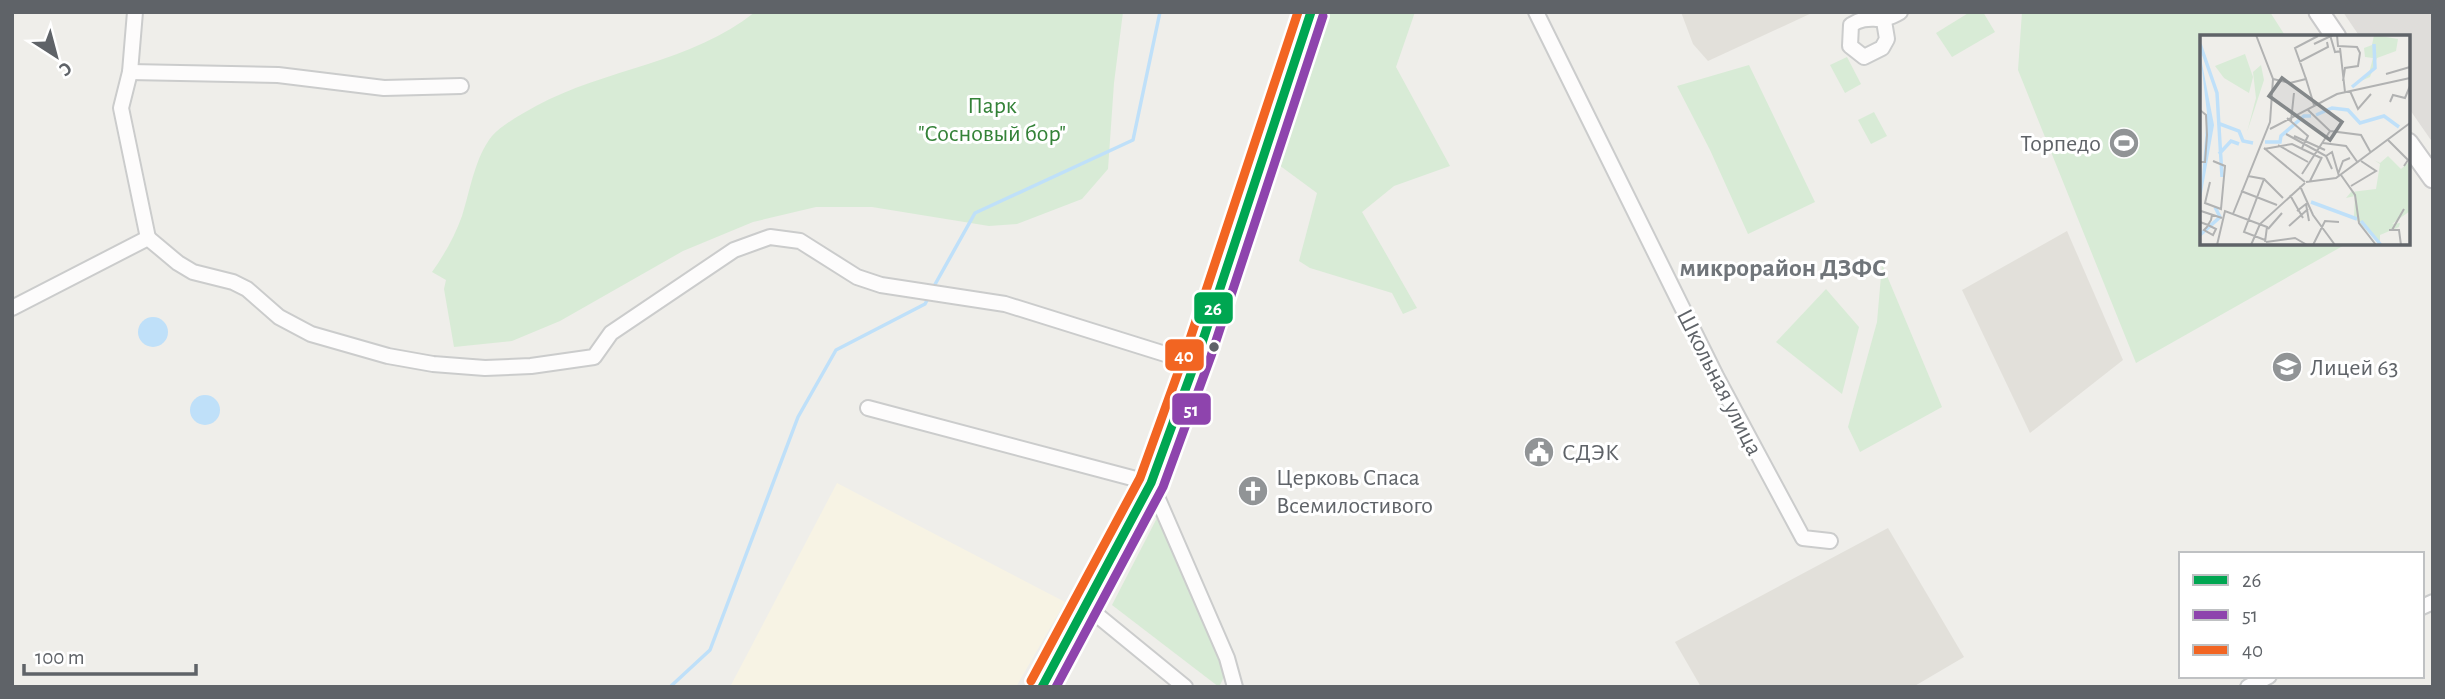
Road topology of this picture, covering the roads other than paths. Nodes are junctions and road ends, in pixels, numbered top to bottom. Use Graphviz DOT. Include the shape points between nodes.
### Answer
graph roads {
  1 [pos="135,12"];
  2 [pos="1311,12"];
  3 [pos="1536,12"];
  4 [pos="1900,12"];
  5 [pos="2319,12"];
  6 [pos="1884,21"];
  7 [pos="2335,35"];
  8 [pos="130,72"];
  9 [pos="461,86"];
  10 [pos="2410,146"];
  11 [pos="2433,178"];
  12 [pos="148,238"];
  13 [pos="12,308"];
  14 [pos="1195,363"];
  15 [pos="868,408"];
  16 [pos="1151,483"];
  17 [pos="1830,541"];
  18 [pos="1086,606"];
  19 [pos="2265,678"];
  20 [pos="1042,687"];
  21 [pos="1185,687"];
  22 [pos="1235,687"];
  23 [pos="2248,687"];
  1 -- 8 [label="street"];
  2 -- 14 [label="main road"];
  3 -- 17 [label="street, Школьная улица" via="1722,388 1803,538"];
  4 -- 6 [label="street"];
  5 -- 7 [label="main road"];
  8 -- 9 [label="street" via="278,75 384,88"];
  8 -- 12 [label="street" via="121,108"];
  10 -- 11 [label="main road"];
  12 -- 13 [label="street"];
  12 -- 14 [label="street" via="193,272 247,289 279,317 312,334 433,364 519,367 594,357 611,333 734,250 770,237 800,241 857,277 881,285 1005,304"];
  14 -- 16 [label="main road"];
  15 -- 16 [label="street"];
  16 -- 18 [label="main road"];
  16 -- 22 [label="street" via="1227,658"];
  18 -- 20 [label="main road"];
  18 -- 21 [label="street"];
  19 -- 23 [label="street"];
}
